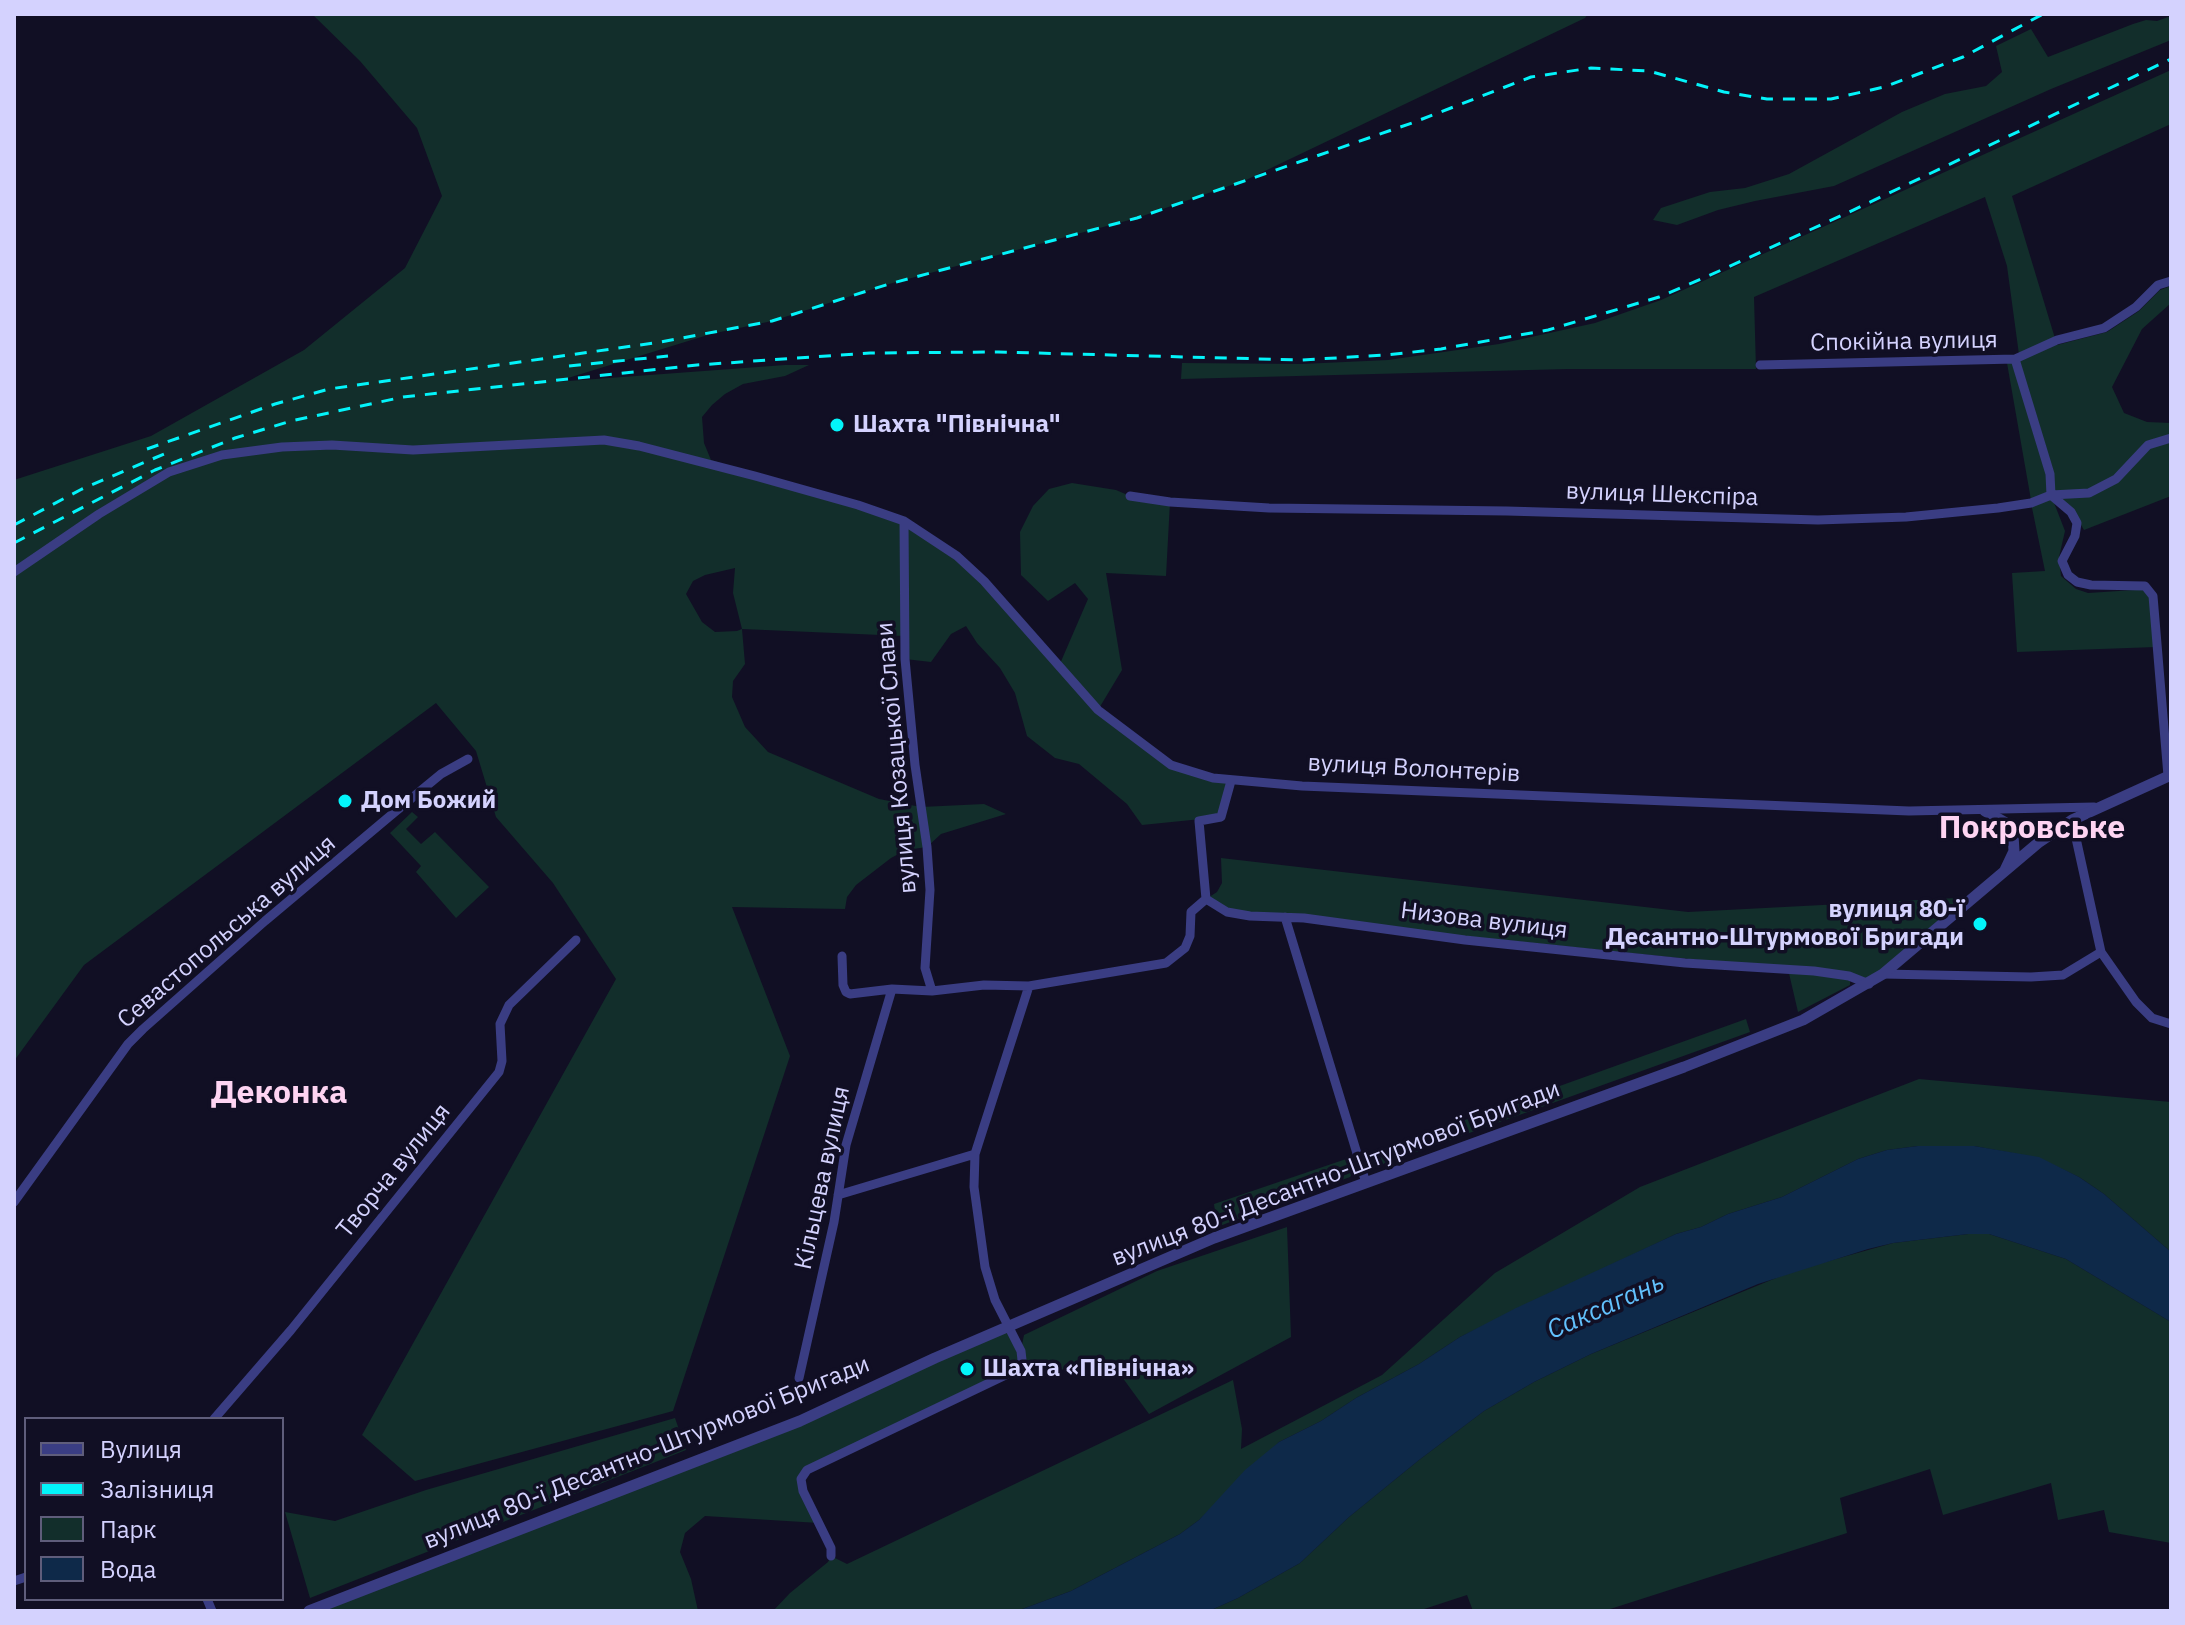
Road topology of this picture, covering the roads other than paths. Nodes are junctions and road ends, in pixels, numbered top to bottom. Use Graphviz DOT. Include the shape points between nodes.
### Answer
graph roads {
  1 [pos="2171,281"];
  2 [pos="2015,359"];
  3 [pos="1760,365"];
  4 [pos="2171,438"];
  5 [pos="2051,495"];
  6 [pos="1130,496"];
  7 [pos="904,521"];
  8 [pos="14,572"];
  9 [pos="468,759"];
  10 [pos="2170,776"];
  11 [pos="1231,781"];
  12 [pos="2095,807"];
  13 [pos="1985,811"];
  14 [pos="2072,820"];
  15 [pos="2004,873"];
  16 [pos="1206,899"];
  17 [pos="1285,917"];
  18 [pos="576,940"];
  19 [pos="2101,952"];
  20 [pos="842,956"];
  21 [pos="1883,974"];
  22 [pos="1869,984"];
  23 [pos="1029,986"];
  24 [pos="892,989"];
  25 [pos="932,991"];
  26 [pos="2171,1024"];
  27 [pos="975,1154"];
  28 [pos="1366,1183"];
  29 [pos="838,1195"];
  30 [pos="14,1202"];
  31 [pos="1009,1327"];
  32 [pos="799,1378"];
  33 [pos="216,1417"];
  34 [pos="831,1556"];
  35 [pos="309,1611"];
  1 -- 2 [label="street, Спокійна вулиця" via="2158,285 2104,328 2057,340"];
  2 -- 3 [label="street, Спокійна вулиця"];
  2 -- 5 [label="street" via="2050,474"];
  4 -- 5 [label="street, вулиця Шекспіра" via="2148,445 2104,486 2089,493"];
  5 -- 6 [label="street, вулиця Шекспіра" via="1998,508 1818,520 1269,508"];
  5 -- 10 [label="street" via="2077,523 2062,561 2068,575 2091,585 2145,586 2153,596"];
  7 -- 8 [label="street, вулиця Волонтерів" via="755,476 604,440 413,450 282,447 222,455 169,472"];
  7 -- 11 [label="street, вулиця Волонтерів" via="984,581 1098,710 1171,765"];
  7 -- 25 [label="street, вулиця Козацької Слави" via="905,659 927,847 925,968"];
  9 -- 30 [label="street, Севастопольська вулиця" via="390,816 143,1029"];
  10 -- 12 [label="street, вулиця Волонтерів"];
  11 -- 13 [label="street, вулиця Волонтерів"];
  11 -- 16 [label="street" via="1221,817 1199,821"];
  12 -- 13 [label="street, вулиця Волонтерів"];
  12 -- 14 [label="street, вулиця 80-ї Десантно-Штурмової Бригади"];
  13 -- 15 [label="street" via="2006,823 2013,835 2014,851"];
  14 -- 15 [label="street, вулиця 80-ї Десантно-Штурмової Бригади"];
  14 -- 19 [label="street"];
  15 -- 21 [label="street, вулиця 80-ї Десантно-Штурмової Бригади"];
  16 -- 17 [label="street, Низова вулиця" via="1227,912"];
  16 -- 23 [label="street" via="1191,912 1185,948 1166,963"];
  17 -- 22 [label="street, Низова вулиця" via="1669,961 1814,971"];
  17 -- 28 [label="street"];
  18 -- 33 [label="street, Творча вулиця" via="509,1005 500,1024 499,1072"];
  19 -- 21 [label="street" via="2063,975"];
  19 -- 26 [label="street" via="2136,1002 2152,1018"];
  20 -- 24 [label="street" via="846,992"];
  21 -- 22 [label="street, вулиця 80-ї Десантно-Штурмової Бригади"];
  22 -- 28 [label="street, вулиця 80-ї Десантно-Штурмової Бригади" via="1750,1042"];
  23 -- 25 [label="street"];
  23 -- 27 [label="street"];
  24 -- 25 [label="street"];
  24 -- 29 [label="street, Кільцева вулиця" via="846,1145"];
  27 -- 29 [label="street"];
  27 -- 31 [label="street" via="985,1267"];
  28 -- 31 [label="street, вулиця 80-ї Десантно-Штурмової Бригади" via="1214,1238"];
  29 -- 32 [label="street, Кільцева вулиця"];
  31 -- 34 [label="street" via="1021,1351 1020,1366 807,1470 801,1479 803,1491"];
  31 -- 35 [label="street, вулиця 80-ї Десантно-Штурмової Бригади" via="800,1421"];
}
